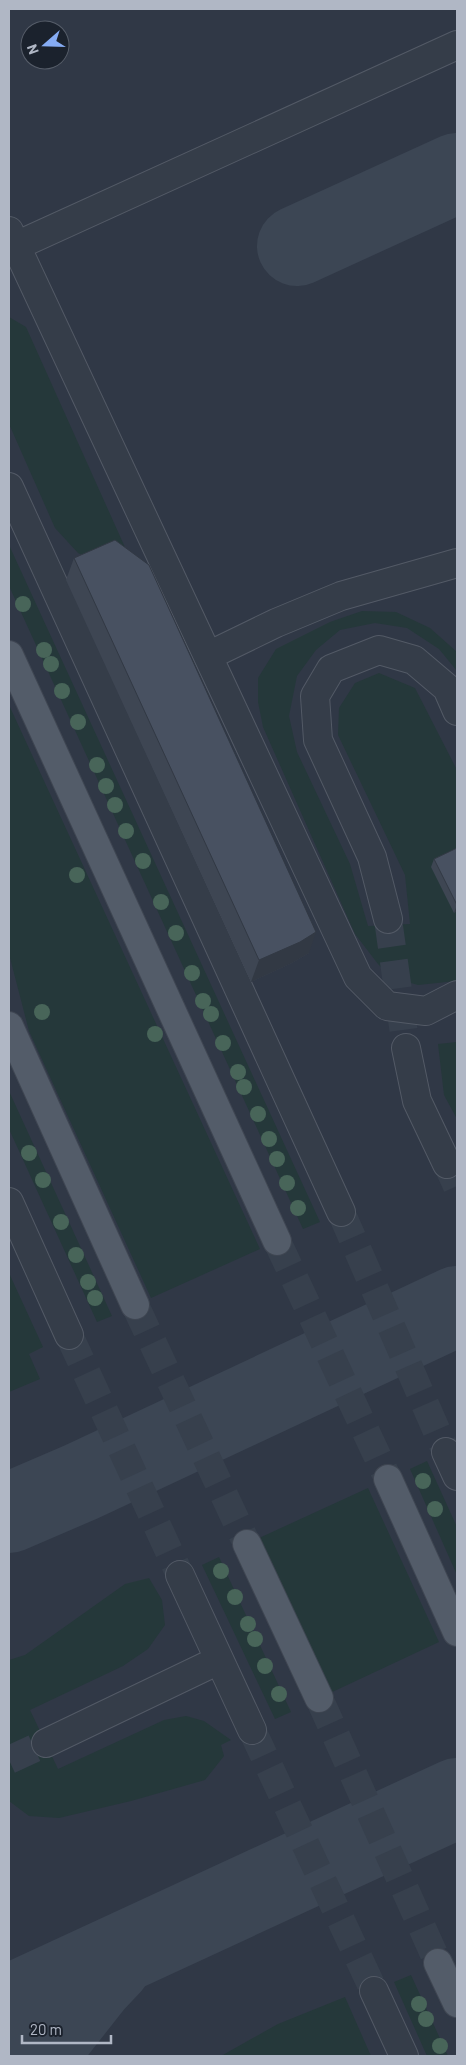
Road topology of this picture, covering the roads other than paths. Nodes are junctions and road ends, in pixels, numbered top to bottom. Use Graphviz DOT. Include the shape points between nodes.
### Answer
graph roads {
  1 [pos="457,44"];
  2 [pos="15,255"];
  3 [pos="9,487"];
  4 [pos="457,563"];
  5 [pos="9,655"];
  6 [pos="208,656"];
  7 [pos="457,711"];
  8 [pos="388,918"];
  9 [pos="457,995"];
  10 [pos="9,1026"];
  11 [pos="406,1048"];
  12 [pos="447,1164"];
  13 [pos="9,1202"];
  14 [pos="341,1212"];
  15 [pos="277,1241"];
  16 [pos="136,1305"];
  17 [pos="69,1335"];
  18 [pos="388,1479"];
  19 [pos="246,1544"];
  20 [pos="180,1575"];
  21 [pos="457,1632"];
  22 [pos="219,1660"];
  23 [pos="320,1698"];
  24 [pos="252,1730"];
  25 [pos="46,1744"];
  26 [pos="438,1963"];
  27 [pos="374,1991"];
  28 [pos="457,2004"];
  29 [pos="404,2056"];
  1 -- 2 [label="lane"];
  2 -- 6 [label="lane"];
  3 -- 14 [label="lane"];
  4 -- 6 [label="lane" via="341,596"];
  5 -- 15 [label="main road"];
  6 -- 9 [label="lane" via="358,977 387,1006 426,1011"];
  7 -- 8 [label="lane" via="447,688 414,660 379,650 331,669 314,696 318,740 372,857"];
  10 -- 16 [label="main road"];
  11 -- 12 [label="lane" via="417,1101"];
  13 -- 17 [label="lane"];
  18 -- 21 [label="main road"];
  19 -- 23 [label="main road"];
  20 -- 22 [label="lane"];
  22 -- 24 [label="lane"];
  22 -- 25 [label="lane"];
  26 -- 28 [label="main road"];
  27 -- 29 [label="lane"];
}
